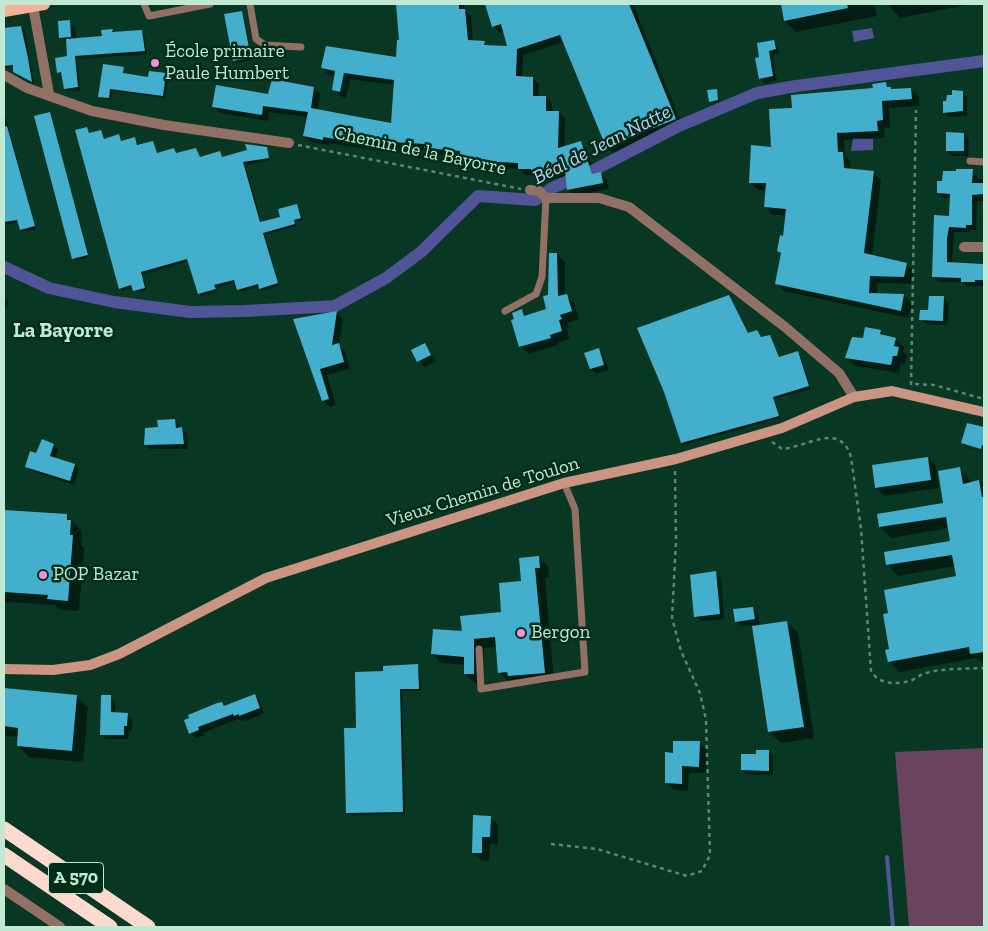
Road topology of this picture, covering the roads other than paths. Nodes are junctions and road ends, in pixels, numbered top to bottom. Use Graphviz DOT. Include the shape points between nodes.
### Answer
graph roads {
  1 [pos="144,4"];
  2 [pos="210,4"];
  3 [pos="250,4"];
  4 [pos="39,5"];
  5 [pos="4,11"];
  6 [pos="301,47"];
  7 [pos="4,75"];
  8 [pos="49,94"];
  9 [pos="288,143"];
  10 [pos="970,162"];
  11 [pos="984,162"];
  12 [pos="540,194"];
  13 [pos="964,247"];
  14 [pos="984,247"];
  15 [pos="505,311"];
  16 [pos="854,397"];
  17 [pos="984,412"];
  18 [pos="564,483"];
  19 [pos="479,649"];
  20 [pos="4,669"];
  21 [pos="4,829"];
  22 [pos="4,855"];
  23 [pos="4,889"];
  24 [pos="60,927"];
  25 [pos="110,927"];
  26 [pos="148,927"];
  1 -- 2 [label="lane" via="149,16"];
  3 -- 6 [label="lane" via="256,38 265,46"];
  4 -- 5 [label="main road"];
  4 -- 8 [label="street"];
  7 -- 8 [label="street" via="27,88"];
  8 -- 9 [label="street" via="92,111"];
  10 -- 11 [label="lane"];
  12 -- 15 [label="lane" via="542,277 536,294"];
  12 -- 16 [label="street" via="599,198 629,207 785,327 839,373"];
  13 -- 14 [label="street"];
  16 -- 17 [label="street, Vieux Chemin de Toulon" via="878,392 909,394"];
  16 -- 18 [label="street, Vieux Chemin de Toulon" via="769,432 676,458"];
  18 -- 19 [label="lane" via="575,509 586,672 482,689"];
  18 -- 20 [label="street, Vieux Chemin de Toulon" via="266,578 119,654 90,665 54,670"];
  21 -- 26 [label="highway, A 570"];
  22 -- 25 [label="highway, A 570"];
  23 -- 24 [label="street"];
}
